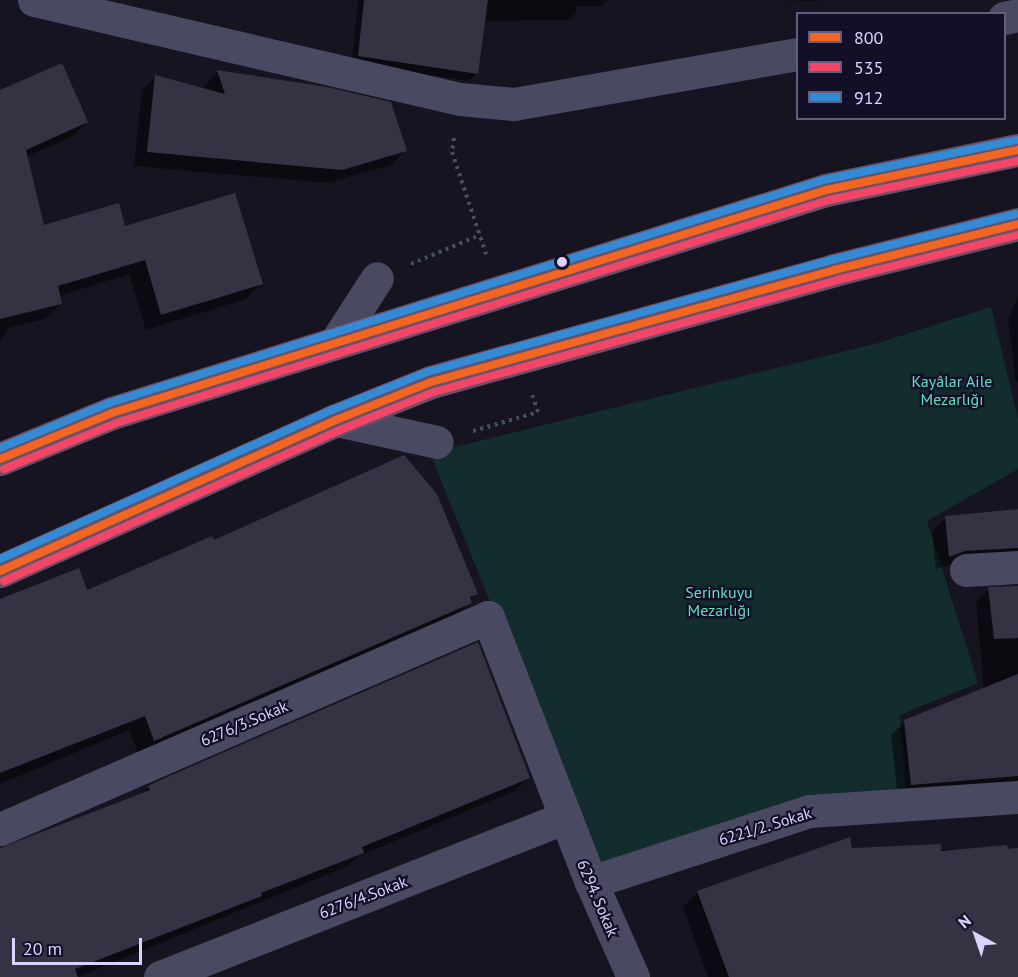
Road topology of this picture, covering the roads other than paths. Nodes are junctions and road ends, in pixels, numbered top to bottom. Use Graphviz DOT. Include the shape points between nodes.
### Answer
graph roads {
  1 [pos="34,0"];
  2 [pos="796,54"];
  3 [pos="1018,150"];
  4 [pos="1018,225"];
  5 [pos="377,278"];
  6 [pos="335,343"];
  7 [pos="336,420"];
  8 [pos="437,442"];
  9 [pos="0,459"];
  10 [pos="1018,567"];
  11 [pos="966,570"];
  12 [pos="0,571"];
  13 [pos="488,618"];
  14 [pos="1018,797"];
  15 [pos="566,817"];
  16 [pos="0,830"];
  17 [pos="591,882"];
  18 [pos="160,977"];
  19 [pos="633,977"];
  1 -- 2 [label="street" via="460,99 514,104"];
  3 -- 6 [label="highway" via="825,190"];
  4 -- 7 [label="highway" via="834,270 431,382"];
  5 -- 6 [label="street"];
  6 -- 9 [label="highway" via="112,413"];
  7 -- 8 [label="street"];
  7 -- 12 [label="highway"];
  10 -- 11 [label="street"];
  13 -- 15 [label="street, 6294. Sokak"];
  13 -- 16 [label="street, 6276/3.Sokak"];
  14 -- 17 [label="street, 6221/2. Sokak" via="810,811"];
  15 -- 17 [label="street, 6294. Sokak"];
  15 -- 18 [label="street, 6276/4.Sokak"];
  17 -- 19 [label="street, 6294. Sokak"];
}
